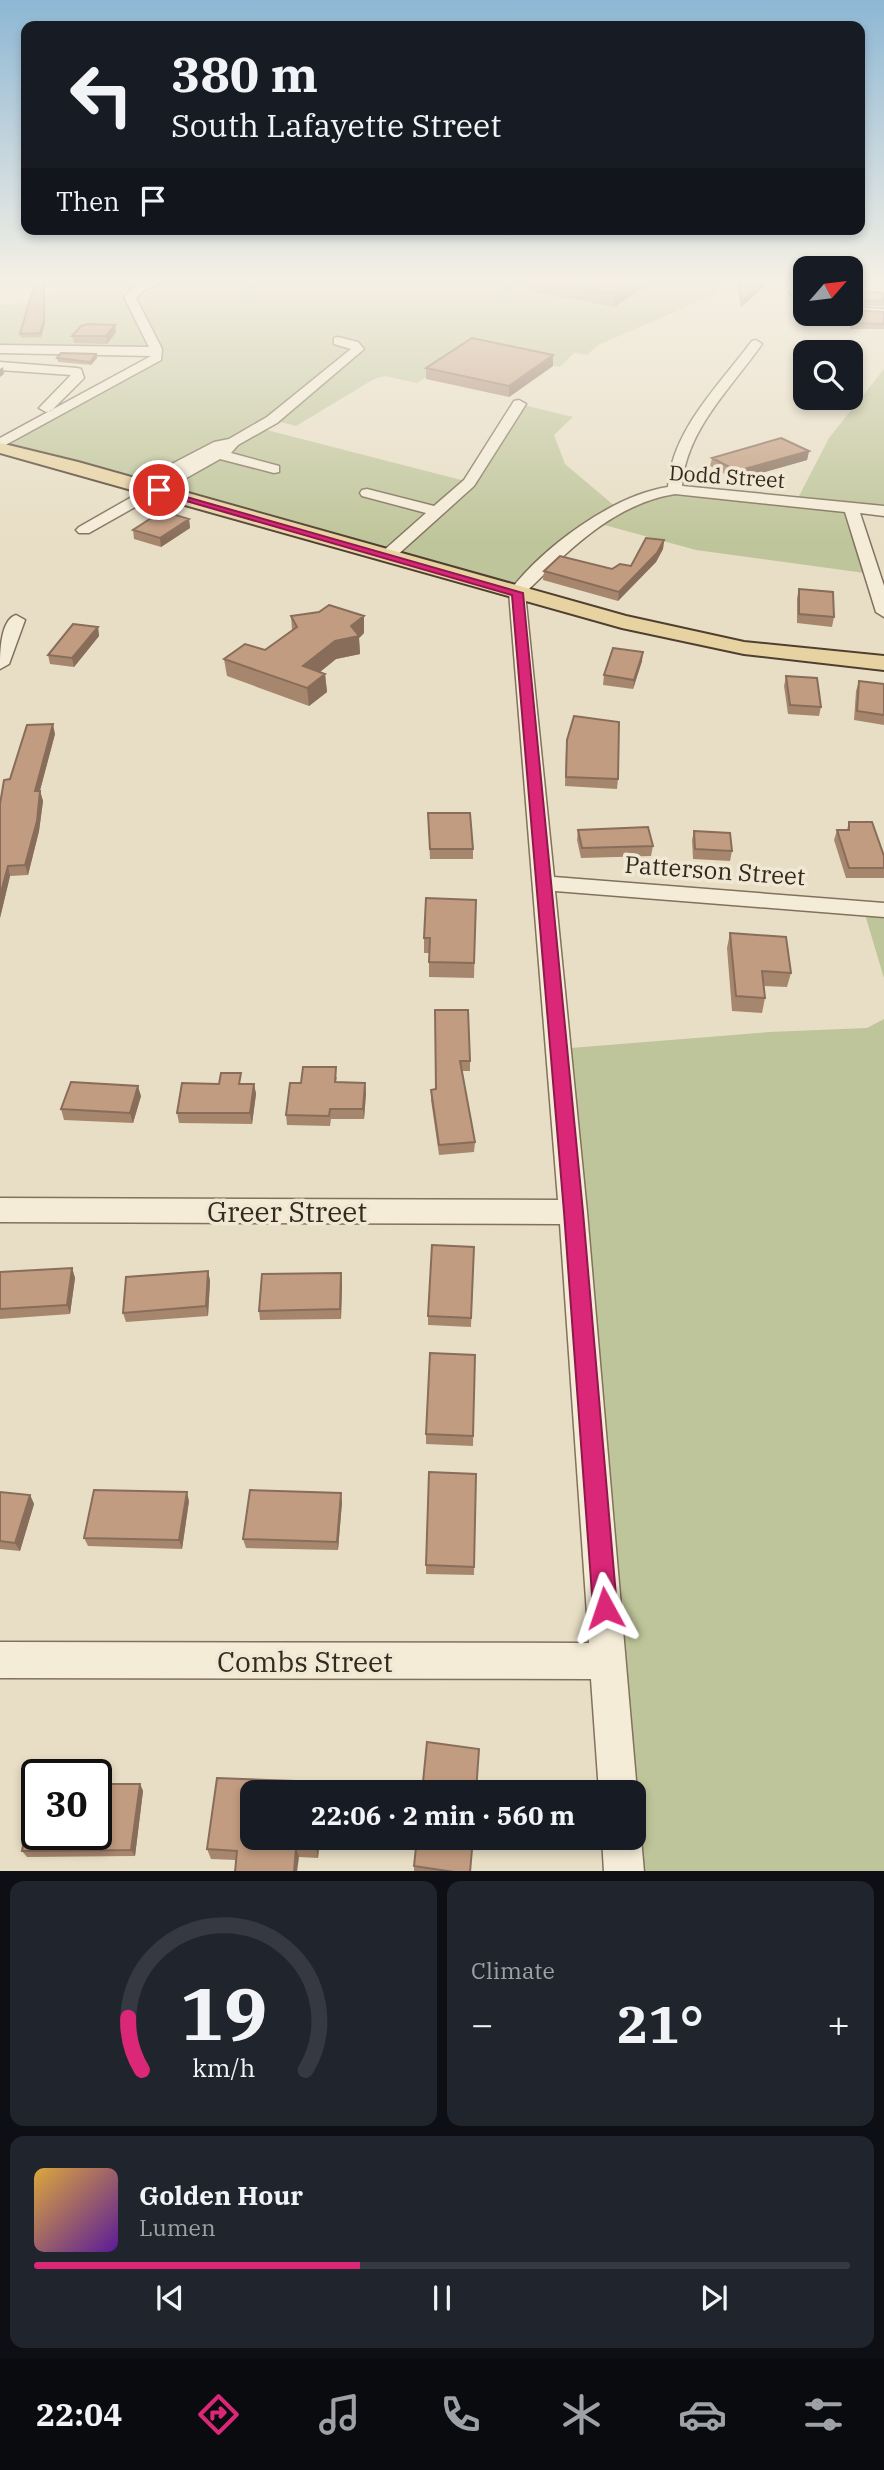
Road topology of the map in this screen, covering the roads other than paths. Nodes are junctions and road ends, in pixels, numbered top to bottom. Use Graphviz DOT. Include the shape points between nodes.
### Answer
graph roads {
  1 [pos="5,366"];
  2 [pos="143,366"];
  3 [pos="337,366"];
  4 [pos="740,366"];
  5 [pos="519,404"];
  6 [pos="0,432"];
  7 [pos="233,442"];
  8 [pos="0,446"];
  9 [pos="219,454"];
  10 [pos="274,469"];
  11 [pos="150,488"];
  12 [pos="675,490"];
  13 [pos="368,493"];
  14 [pos="851,508"];
  15 [pos="438,511"];
  16 [pos="883,513"];
  17 [pos="84,530"];
  18 [pos="388,555"];
  19 [pos="517,593"];
  20 [pos="884,611"];
  21 [pos="16,620"];
  22 [pos="884,663"];
  23 [pos="0,664"];
  24 [pos="543,883"];
  25 [pos="884,910"];
  26 [pos="0,1210"];
  27 [pos="573,1212"];
  28 [pos="0,1660"];
  29 [pos="610,1661"];
  30 [pos="617,1780"];
  31 [pos="622,1850"];
  32 [pos="624,1871"];
  1 -- 6 [label="street" via="79,374 54,402"];
  2 -- 8 [label="street"];
  3 -- 7 [label="street" via="272,420"];
  4 -- 12 [label="street" via="682,446 673,475"];
  5 -- 15 [label="street" via="470,483"];
  7 -- 9 [label="street"];
  7 -- 11 [label="street" via="219,445"];
  8 -- 11 [label="main road"];
  9 -- 10 [label="street"];
  9 -- 11 [label="street"];
  11 -- 17 [label="street"];
  11 -- 18 [label="main road"];
  12 -- 14 [label="street, Dodd Street"];
  12 -- 19 [label="street, Dodd Street" via="653,493 617,508 548,562"];
  13 -- 15 [label="street"];
  14 -- 16 [label="street, Dodd Street"];
  14 -- 20 [label="street"];
  15 -- 18 [label="street"];
  18 -- 19 [label="main road"];
  19 -- 22 [label="main road" via="744,648"];
  19 -- 24 [label="street"];
  21 -- 23 [label="street"];
  24 -- 25 [label="street, Patterson Street"];
  24 -- 27 [label="street"];
  26 -- 27 [label="street, Greer Street"];
  27 -- 29 [label="street"];
  28 -- 29 [label="street, Combs Street"];
  29 -- 30 [label="street"];
  31 -- 32 [label="street"];
}
